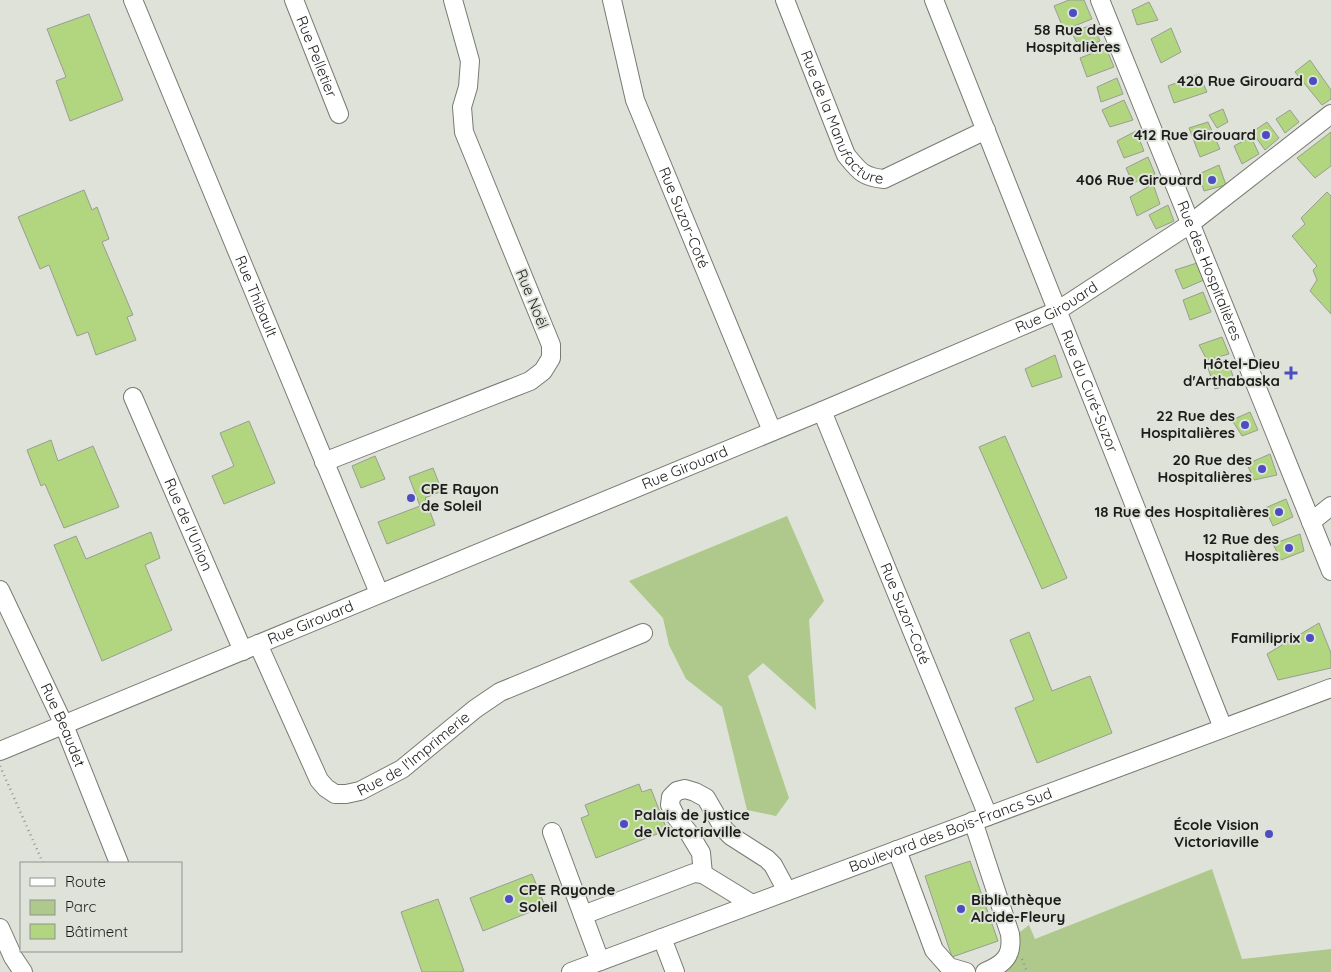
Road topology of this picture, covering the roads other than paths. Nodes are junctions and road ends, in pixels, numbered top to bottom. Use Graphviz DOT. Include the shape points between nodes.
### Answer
graph roads {
  1 [pos="133,0"];
  2 [pos="294,0"];
  3 [pos="454,0"];
  4 [pos="612,0"];
  5 [pos="785,0"];
  6 [pos="934,0"];
  7 [pos="1100,0"];
  8 [pos="339,114"];
  9 [pos="1331,114"];
  10 [pos="986,130"];
  11 [pos="1190,224"];
  12 [pos="1057,310"];
  13 [pos="133,397"];
  14 [pos="822,411"];
  15 [pos="772,430"];
  16 [pos="324,462"];
  17 [pos="1331,506"];
  18 [pos="1311,522"];
  19 [pos="1331,571"];
  20 [pos="0,590"];
  21 [pos="379,594"];
  22 [pos="643,633"];
  23 [pos="250,648"];
  24 [pos="1331,688"];
  25 [pos="64,725"];
  26 [pos="1223,728"];
  27 [pos="0,751"];
  28 [pos="981,819"];
  29 [pos="552,832"];
  30 [pos="897,850"];
  31 [pos="119,862"];
  32 [pos="703,874"];
  33 [pos="787,891"];
  34 [pos="752,904"];
  35 [pos="583,914"];
  36 [pos="0,928"];
  37 [pos="662,938"];
  38 [pos="600,961"];
  39 [pos="22,972"];
  40 [pos="571,972"];
  41 [pos="675,972"];
  42 [pos="966,972"];
  43 [pos="985,972"];
  1 -- 16 [label="street, Rue Thibault"];
  2 -- 8 [label="street, Rue Pelletier"];
  3 -- 16 [label="street, Rue Noël" via="470,61 462,107 464,132 551,345 552,358 530,381"];
  4 -- 15 [label="street, Rue Suzor-Coté" via="635,100"];
  5 -- 10 [label="street, Rue de la Manufacture" via="846,155 860,172 884,179"];
  6 -- 10 [label="street, Rue du Curé-Suzor"];
  7 -- 11 [label="street, Rue des Hospitalières"];
  9 -- 11 [label="street, Rue Girouard"];
  10 -- 12 [label="street, Rue du Curé-Suzor"];
  11 -- 12 [label="street, Rue Girouard"];
  11 -- 18 [label="street, Rue des Hospitalières"];
  12 -- 14 [label="street, Rue Girouard"];
  12 -- 26 [label="street, Rue du Curé-Suzor"];
  13 -- 23 [label="street, Rue de l'Union"];
  14 -- 15 [label="street, Rue Girouard"];
  14 -- 28 [label="street, Rue Suzor-Coté"];
  15 -- 21 [label="street, Rue Girouard"];
  16 -- 21 [label="street, Rue Thibault"];
  17 -- 18 [label="street"];
  18 -- 19 [label="street, Rue des Hospitalières"];
  20 -- 25 [label="street, Rue Beaudet"];
  21 -- 23 [label="street, Rue Girouard"];
  22 -- 23 [label="street, Rue de l'Imprimerie" via="500,692 474,709 402,769 360,791 346,794 335,794 319,780"];
  23 -- 25 [label="street, Rue Girouard"];
  24 -- 26 [label="street, Boulevard des Bois-Francs Sud"];
  25 -- 27 [label="street, Rue Girouard"];
  25 -- 31 [label="street, Rue Beaudet"];
  26 -- 28 [label="street, Boulevard des Bois-Francs Sud"];
  28 -- 30 [label="street, Boulevard des Bois-Francs Sud"];
  28 -- 43 [label="street, Rue Suzor-Coté" via="1011,943 999,966"];
  29 -- 35 [label="street"];
  30 -- 33 [label="street, Boulevard des Bois-Francs Sud"];
  30 -- 42 [label="street" via="934,950 949,967"];
  32 -- 33 [label="street" via="701,853 670,805 671,797 677,791 685,789 706,798 724,829 767,859"];
  32 -- 34 [label="street"];
  32 -- 35 [label="street" via="694,873"];
  33 -- 34 [label="street, Boulevard des Bois-Francs Sud"];
  34 -- 37 [label="street, Boulevard des Bois-Francs Sud"];
  35 -- 38 [label="street"];
  36 -- 39 [label="street"];
  37 -- 38 [label="street, Boulevard des Bois-Francs Sud"];
  37 -- 41 [label="street"];
  38 -- 40 [label="street, Boulevard des Bois-Francs Sud"];
}
